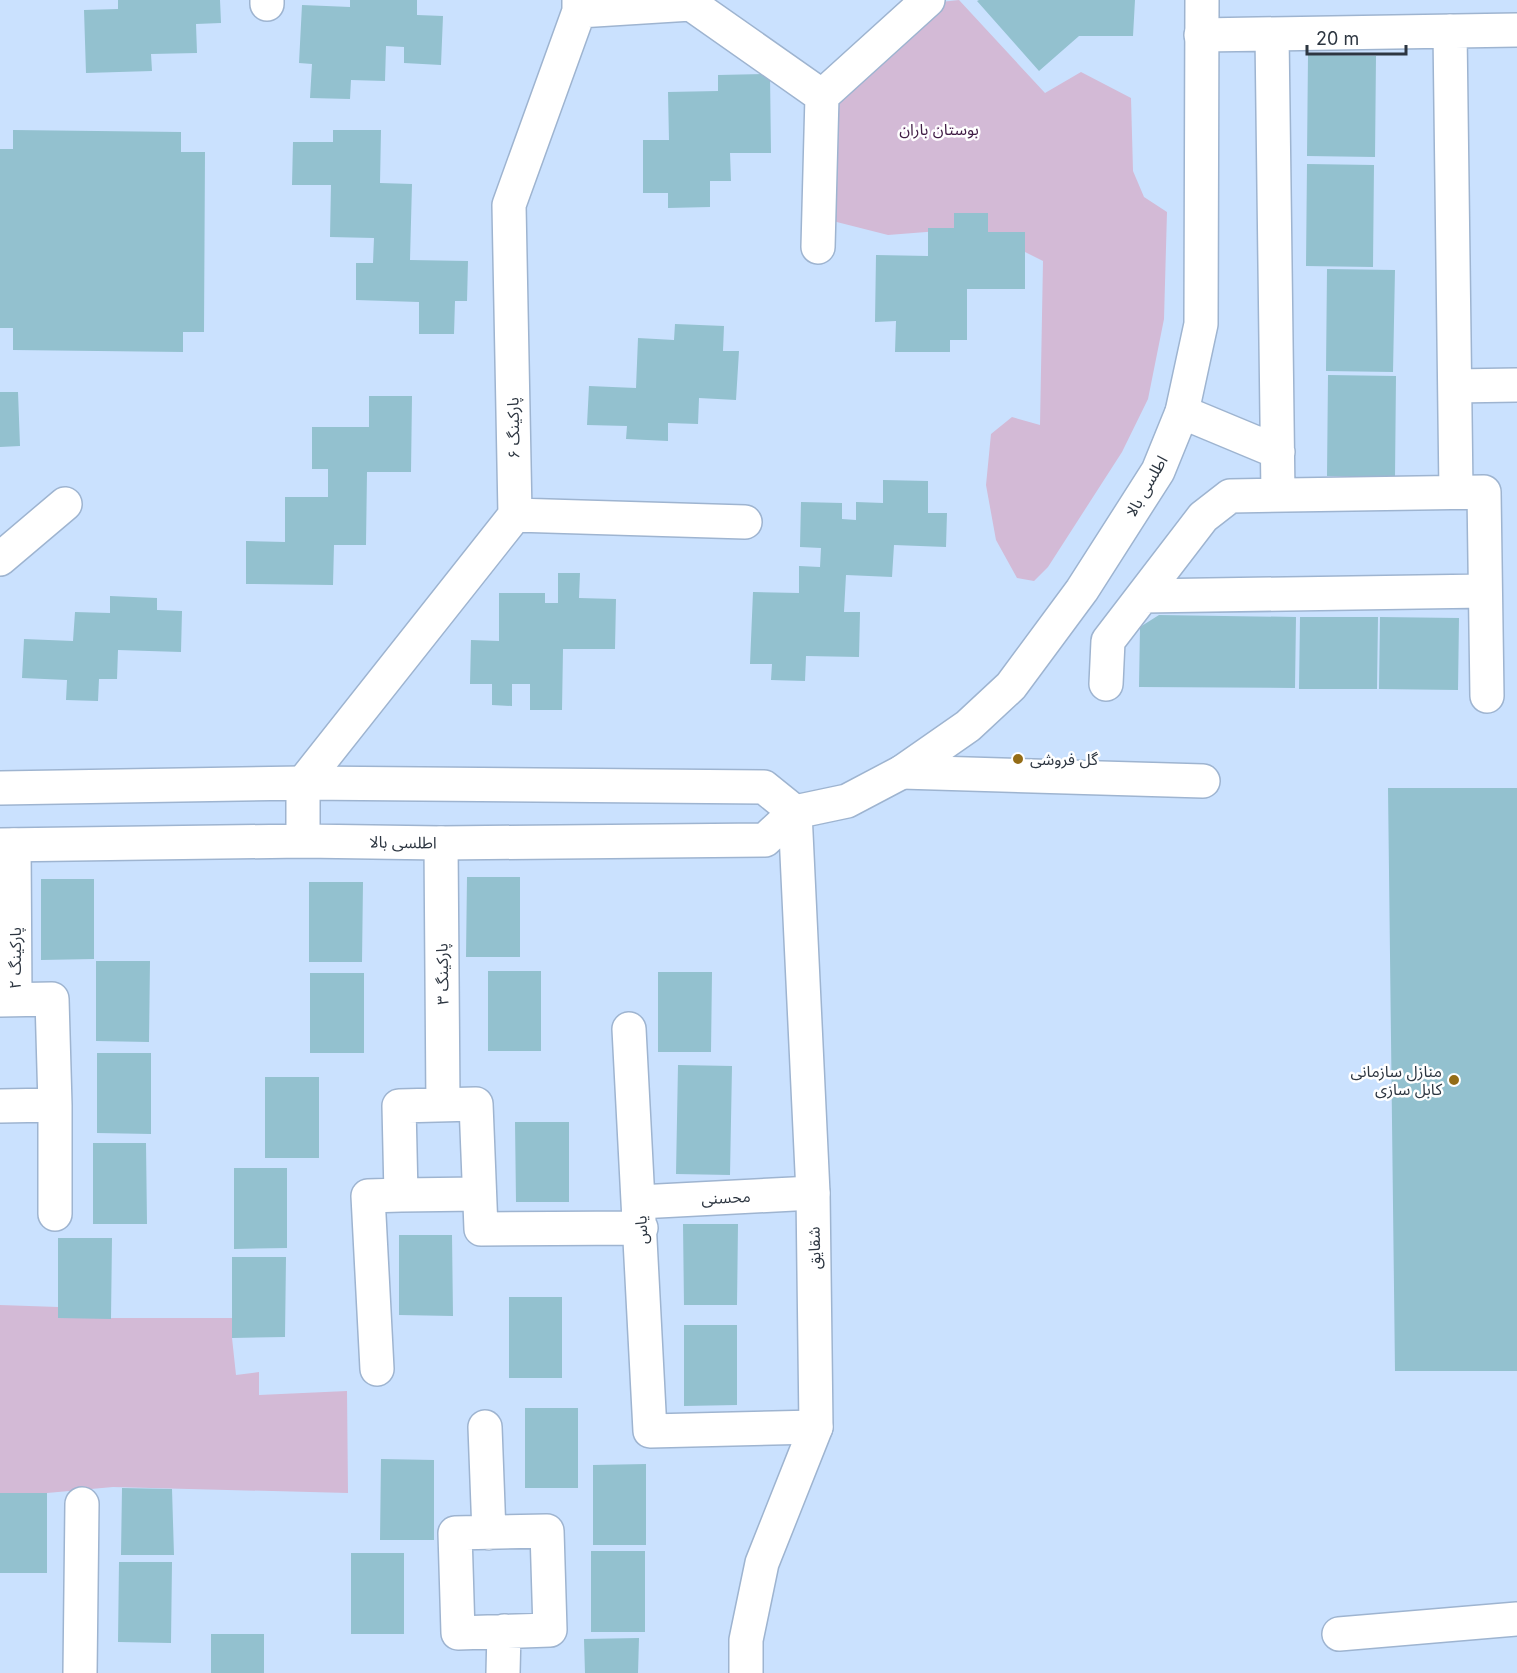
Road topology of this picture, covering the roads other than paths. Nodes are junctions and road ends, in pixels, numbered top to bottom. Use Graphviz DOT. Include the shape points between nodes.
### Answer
graph roads {
  1 [pos="928,0"];
  2 [pos="1202,0"];
  3 [pos="579,5"];
  4 [pos="1517,30"];
  5 [pos="1450,31"];
  6 [pos="1272,34"];
  7 [pos="1201,35"];
  8 [pos="822,96"];
  9 [pos="818,247"];
  10 [pos="1517,385"];
  11 [pos="1455,386"];
  12 [pos="1182,412"];
  13 [pos="1278,452"];
  14 [pos="1456,492"];
  15 [pos="1278,495"];
  16 [pos="65,504"];
  17 [pos="515,514"];
  18 [pos="745,522"];
  19 [pos="0,559"];
  20 [pos="1485,591"];
  21 [pos="1144,596"];
  22 [pos="1106,684"];
  23 [pos="1487,696"];
  24 [pos="902,772"];
  25 [pos="1203,781"];
  26 [pos="303,783"];
  27 [pos="0,788"];
  28 [pos="795,812"];
  29 [pos="303,841"];
  30 [pos="441,843"];
  31 [pos="7,845"];
  32 [pos="8,1000"];
  33 [pos="629,1029"];
  34 [pos="55,1105"];
  35 [pos="443,1105"];
  36 [pos="0,1106"];
  37 [pos="813,1193"];
  38 [pos="478,1194"];
  39 [pos="401,1195"];
  40 [pos="54,1214"];
  41 [pos="640,1215"];
  42 [pos="377,1370"];
  43 [pos="816,1426"];
  44 [pos="485,1427"];
  45 [pos="82,1504"];
  46 [pos="489,1533"];
  47 [pos="1517,1619"];
  48 [pos="504,1631"];
  49 [pos="1339,1634"];
  50 [pos="80,1673"];
  51 [pos="503,1673"];
  52 [pos="746,1673"];
  1 -- 8 [label="street"];
  2 -- 7 [label="street, اطلسی بالا"];
  3 -- 8 [label="street" via="692,4"];
  3 -- 17 [label="street, پارکینگ ۶" via="509,205"];
  4 -- 5 [label="street"];
  5 -- 6 [label="street"];
  5 -- 11 [label="street"];
  6 -- 7 [label="street"];
  6 -- 13 [label="street"];
  7 -- 12 [label="street, اطلسی بالا" via="1201,324"];
  8 -- 9 [label="street"];
  10 -- 11 [label="street"];
  11 -- 14 [label="street"];
  12 -- 13 [label="street"];
  12 -- 24 [label="street, اطلسی بالا" via="1158,471 1082,590 1011,686 968,726"];
  13 -- 15 [label="street"];
  14 -- 15 [label="street"];
  14 -- 20 [label="street" via="1484,492"];
  15 -- 21 [label="street" via="1230,496 1203,516"];
  16 -- 19 [label="street"];
  17 -- 18 [label="street"];
  17 -- 26 [label="street"];
  20 -- 21 [label="street"];
  20 -- 23 [label="street"];
  21 -- 22 [label="street" via="1108,641"];
  24 -- 25 [label="street"];
  24 -- 28 [label="street, اطلسی بالا" via="847,801"];
  26 -- 27 [label="street"];
  26 -- 28 [label="street" via="764,787"];
  26 -- 29 [label="street"];
  28 -- 30 [label="street, اطلسی بالا" via="765,840"];
  28 -- 37 [label="street, شقایق"];
  29 -- 30 [label="street, اطلسی بالا"];
  29 -- 31 [label="street, اطلسی بالا"];
  30 -- 35 [label="street, پارکینگ ۳"];
  31 -- 32 [label="street, پارکینگ ۲"];
  32 -- 34 [label="street" via="52,999"];
  33 -- 41 [label="street, یاس"];
  34 -- 36 [label="street"];
  34 -- 40 [label="street"];
  35 -- 38 [label="street" via="476,1104"];
  35 -- 39 [label="street" via="399,1106"];
  37 -- 41 [label="street, محسنی"];
  37 -- 43 [label="street, شقایق"];
  38 -- 39 [label="street"];
  38 -- 41 [label="street, محسنی" via="481,1229"];
  39 -- 42 [label="street" via="368,1196"];
  41 -- 43 [label="street, یاس" via="650,1431"];
  43 -- 52 [label="street, شقایق" via="762,1563 746,1640"];
  44 -- 46 [label="street"];
  45 -- 50 [label="street"];
  46 -- 48 [label="street" via="455,1533 458,1633"];
  46 -- 48 [label="street" via="547,1531 550,1630"];
  47 -- 49 [label="street"];
  48 -- 51 [label="street"];
}
